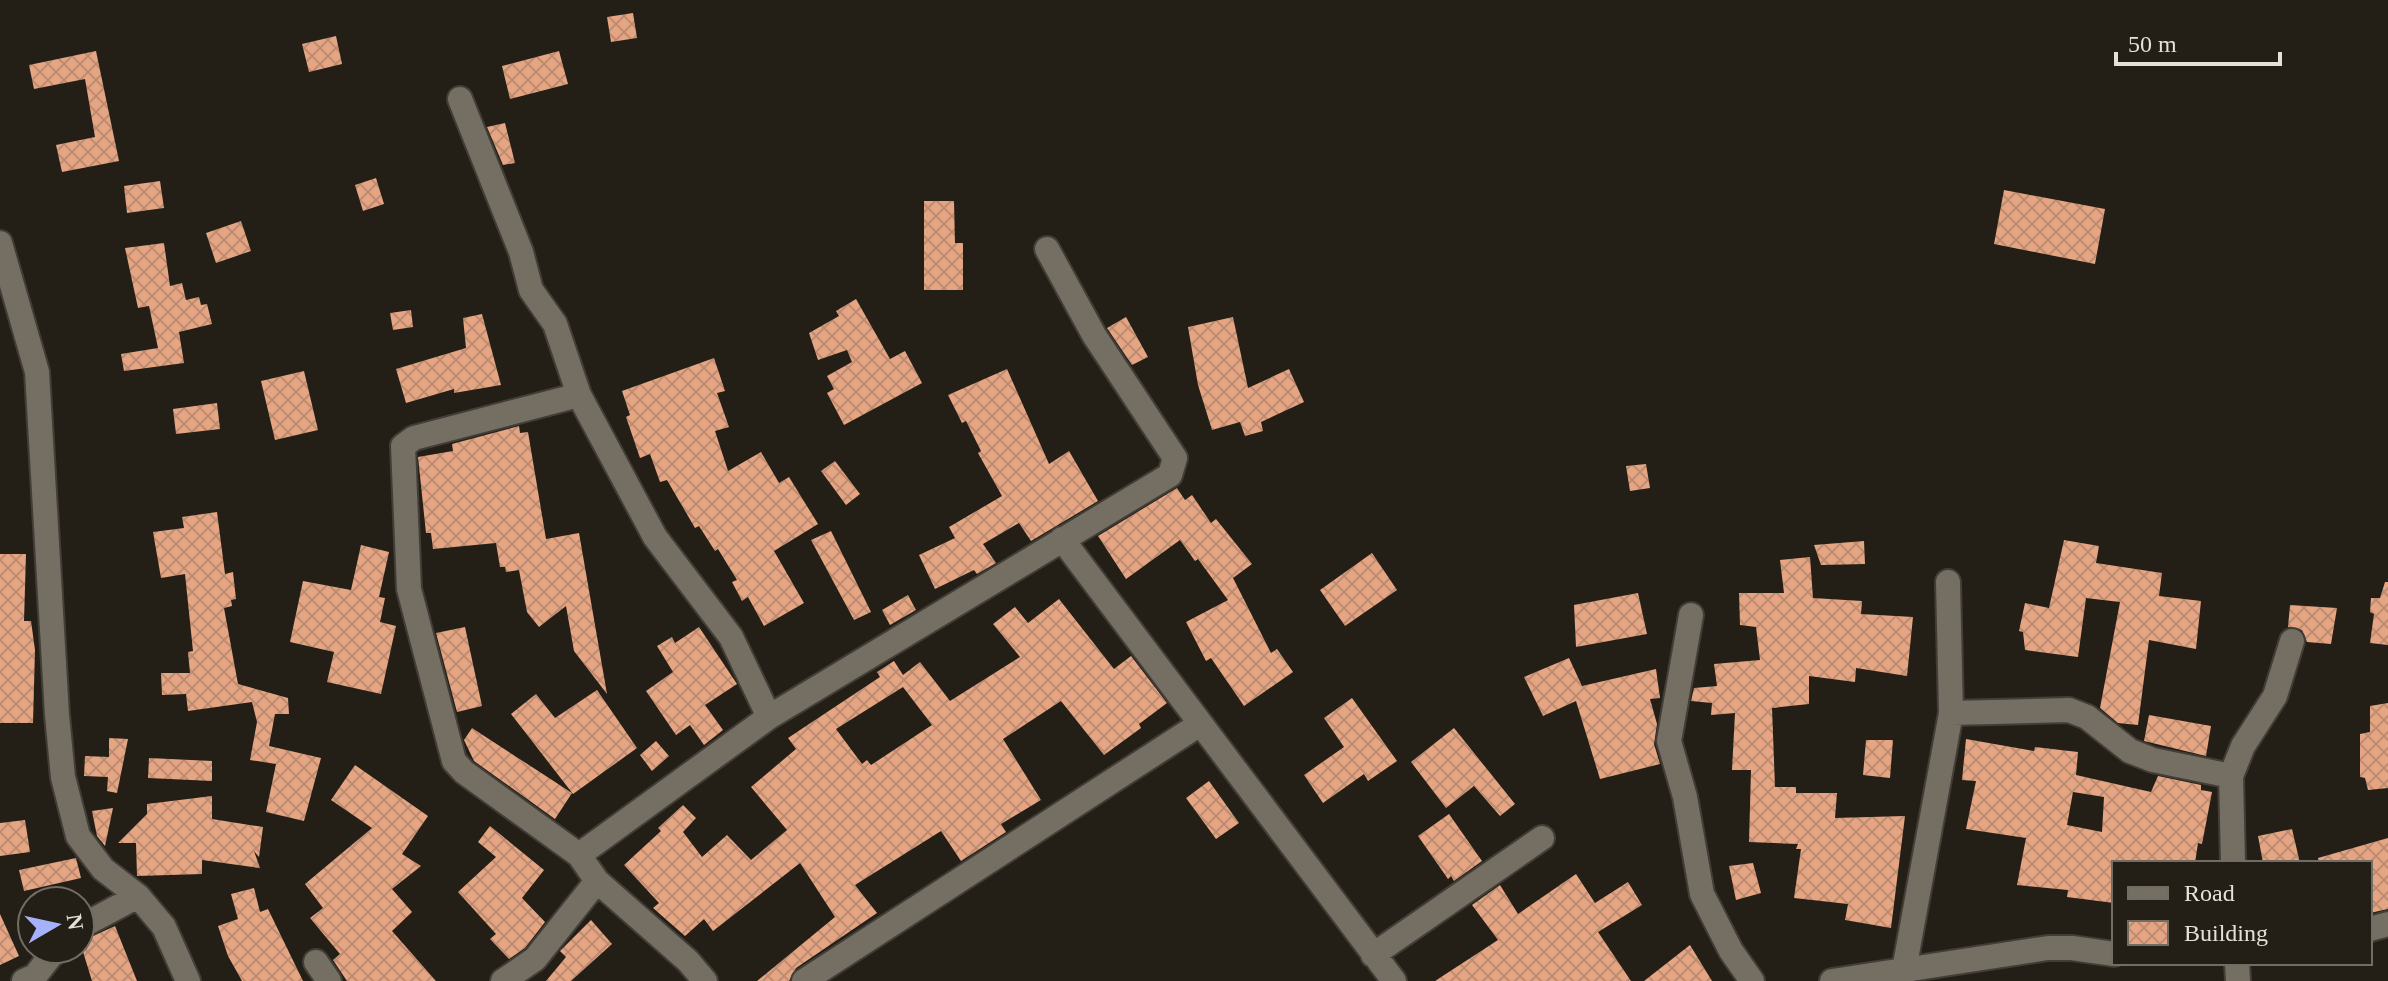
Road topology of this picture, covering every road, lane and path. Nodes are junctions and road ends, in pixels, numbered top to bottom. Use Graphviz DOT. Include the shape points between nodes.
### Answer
graph roads {
  1 [pos="460,99"];
  2 [pos="0,243"];
  3 [pos="1047,249"];
  4 [pos="579,395"];
  5 [pos="1062,539"];
  6 [pos="1948,582"];
  7 [pos="1691,615"];
  8 [pos="2292,641"];
  9 [pos="1951,713"];
  10 [pos="769,717"];
  11 [pos="1200,724"];
  12 [pos="2231,776"];
  13 [pos="1542,838"];
  14 [pos="579,855"];
  15 [pos="2233,861"];
  16 [pos="597,881"];
  17 [pos="138,896"];
  18 [pos="96,918"];
  19 [pos="2112,954"];
  20 [pos="1373,955"];
  21 [pos="44,965"];
  22 [pos="1904,975"];
  23 [pos="24,981"];
  24 [pos="188,981"];
  25 [pos="503,981"];
  26 [pos="705,981"];
  27 [pos="804,981"];
  28 [pos="1394,981"];
  29 [pos="1752,981"];
  30 [pos="1832,981"];
  1 -- 4 [label="street" via="531,290 555,324"];
  2 -- 17 [label="street" via="37,372 63,777 78,836 103,869"];
  3 -- 5 [label="street" via="1094,335 1175,458 1170,475"];
  4 -- 10 [label="street" via="655,537 731,637"];
  4 -- 14 [label="street" via="414,438 403,446 402,460 409,589 454,761"];
  5 -- 10 [label="street"];
  5 -- 11 [label="street"];
  6 -- 9 [label="street"];
  7 -- 29 [label="street" via="1670,750 1685,797 1702,894"];
  8 -- 12 [label="street" via="2275,696"];
  9 -- 12 [label="street" via="2069,710 2087,717 2130,751"];
  9 -- 22 [label="street"];
  10 -- 14 [label="street"];
  11 -- 20 [label="street"];
  11 -- 27 [label="street"];
  12 -- 15 [label="street"];
  13 -- 20 [label="street"];
  14 -- 16 [label="street"];
  16 -- 25 [label="street" via="535,959"];
  16 -- 26 [label="street"];
  17 -- 18 [label="street"];
  17 -- 24 [label="street" via="173,941"];
  19 -- 22 [label="street" via="2048,948"];
  20 -- 28 [label="street"];
  21 -- 23 [label="street"];
  22 -- 30 [label="street"];
}
